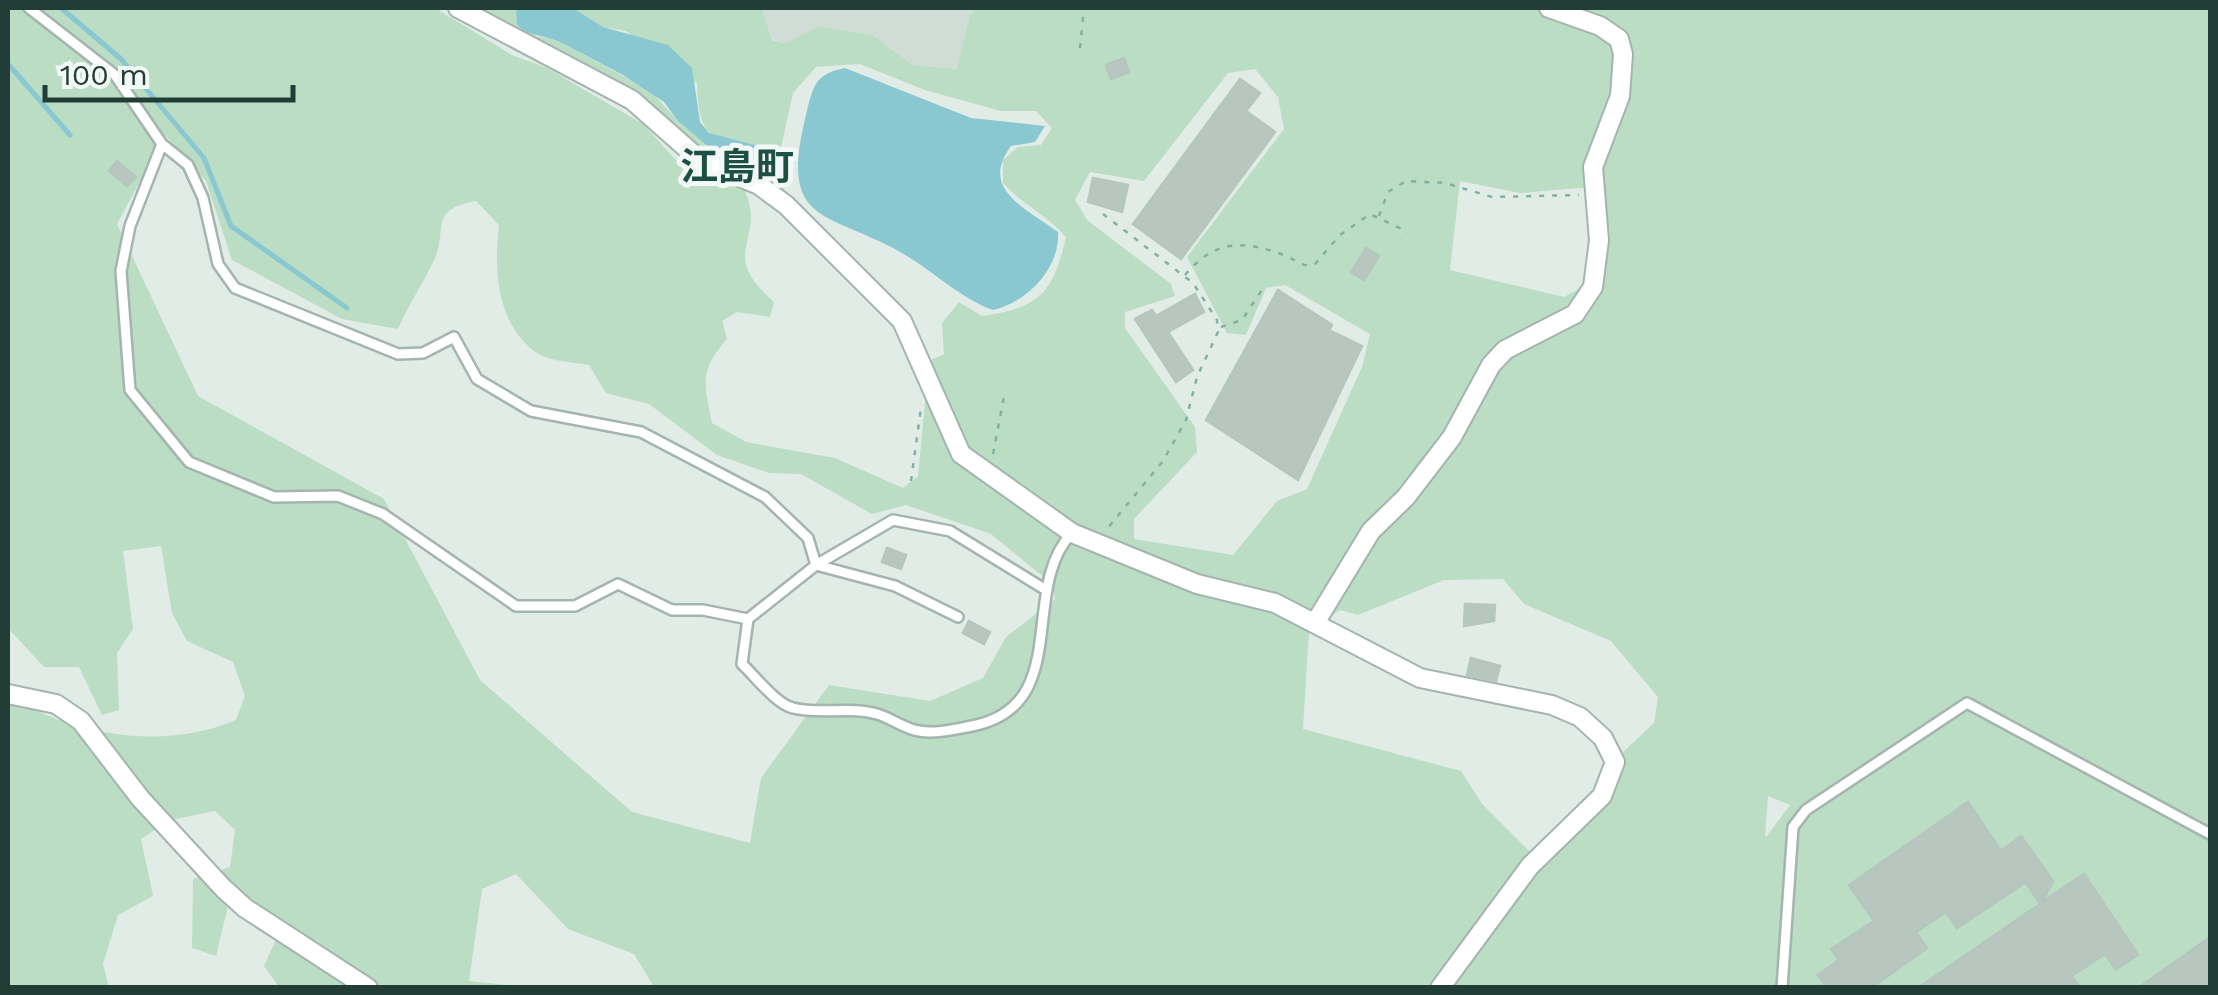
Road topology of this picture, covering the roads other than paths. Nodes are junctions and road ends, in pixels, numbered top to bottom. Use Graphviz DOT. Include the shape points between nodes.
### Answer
graph roads {
  1 [pos="30,8"];
  2 [pos="458,8"];
  3 [pos="1549,8"];
  4 [pos="162,144"];
  5 [pos="1072,532"];
  6 [pos="816,565"];
  7 [pos="1046,590"];
  8 [pos="958,617"];
  9 [pos="748,620"];
  10 [pos="1315,623"];
  11 [pos="8,694"];
  12 [pos="2210,834"];
  13 [pos="368,988"];
  14 [pos="1440,988"];
  15 [pos="1782,988"];
  1 -- 4 [label="lane" via="115,76"];
  2 -- 5 [label="street" via="632,100 701,161 759,184 786,205 902,321 961,454"];
  3 -- 10 [label="street" via="1600,26 1619,40 1623,54 1620,96 1593,167 1597,270 1575,314 1506,350 1491,365 1452,437 1371,532"];
  4 -- 6 [label="lane" via="188,165 218,264 236,288 398,354 423,354 454,338 477,380 531,412 641,432 765,497 808,538"];
  4 -- 9 [label="lane" via="130,226 121,272 130,390 189,462 274,497 338,496 382,514 516,606 574,606 618,584 672,610"];
  5 -- 7 [label="lane" via="1053,561"];
  5 -- 10 [label="street" via="1196,584 1275,603"];
  6 -- 7 [label="lane" via="893,520 950,531"];
  6 -- 8 [label="lane" via="895,586"];
  6 -- 9 [label="lane"];
  7 -- 9 [label="lane" via="1041,645 1024,695 996,721 940,732 918,731 874,713 790,708 742,664"];
  10 -- 14 [label="street" via="1420,678 1552,705 1580,717 1615,762 1602,796 1530,866"];
  11 -- 13 [label="street" via="56,704 80,721 223,888"];
  12 -- 15 [label="lane" via="1967,703 1806,810 1793,827"];
}
